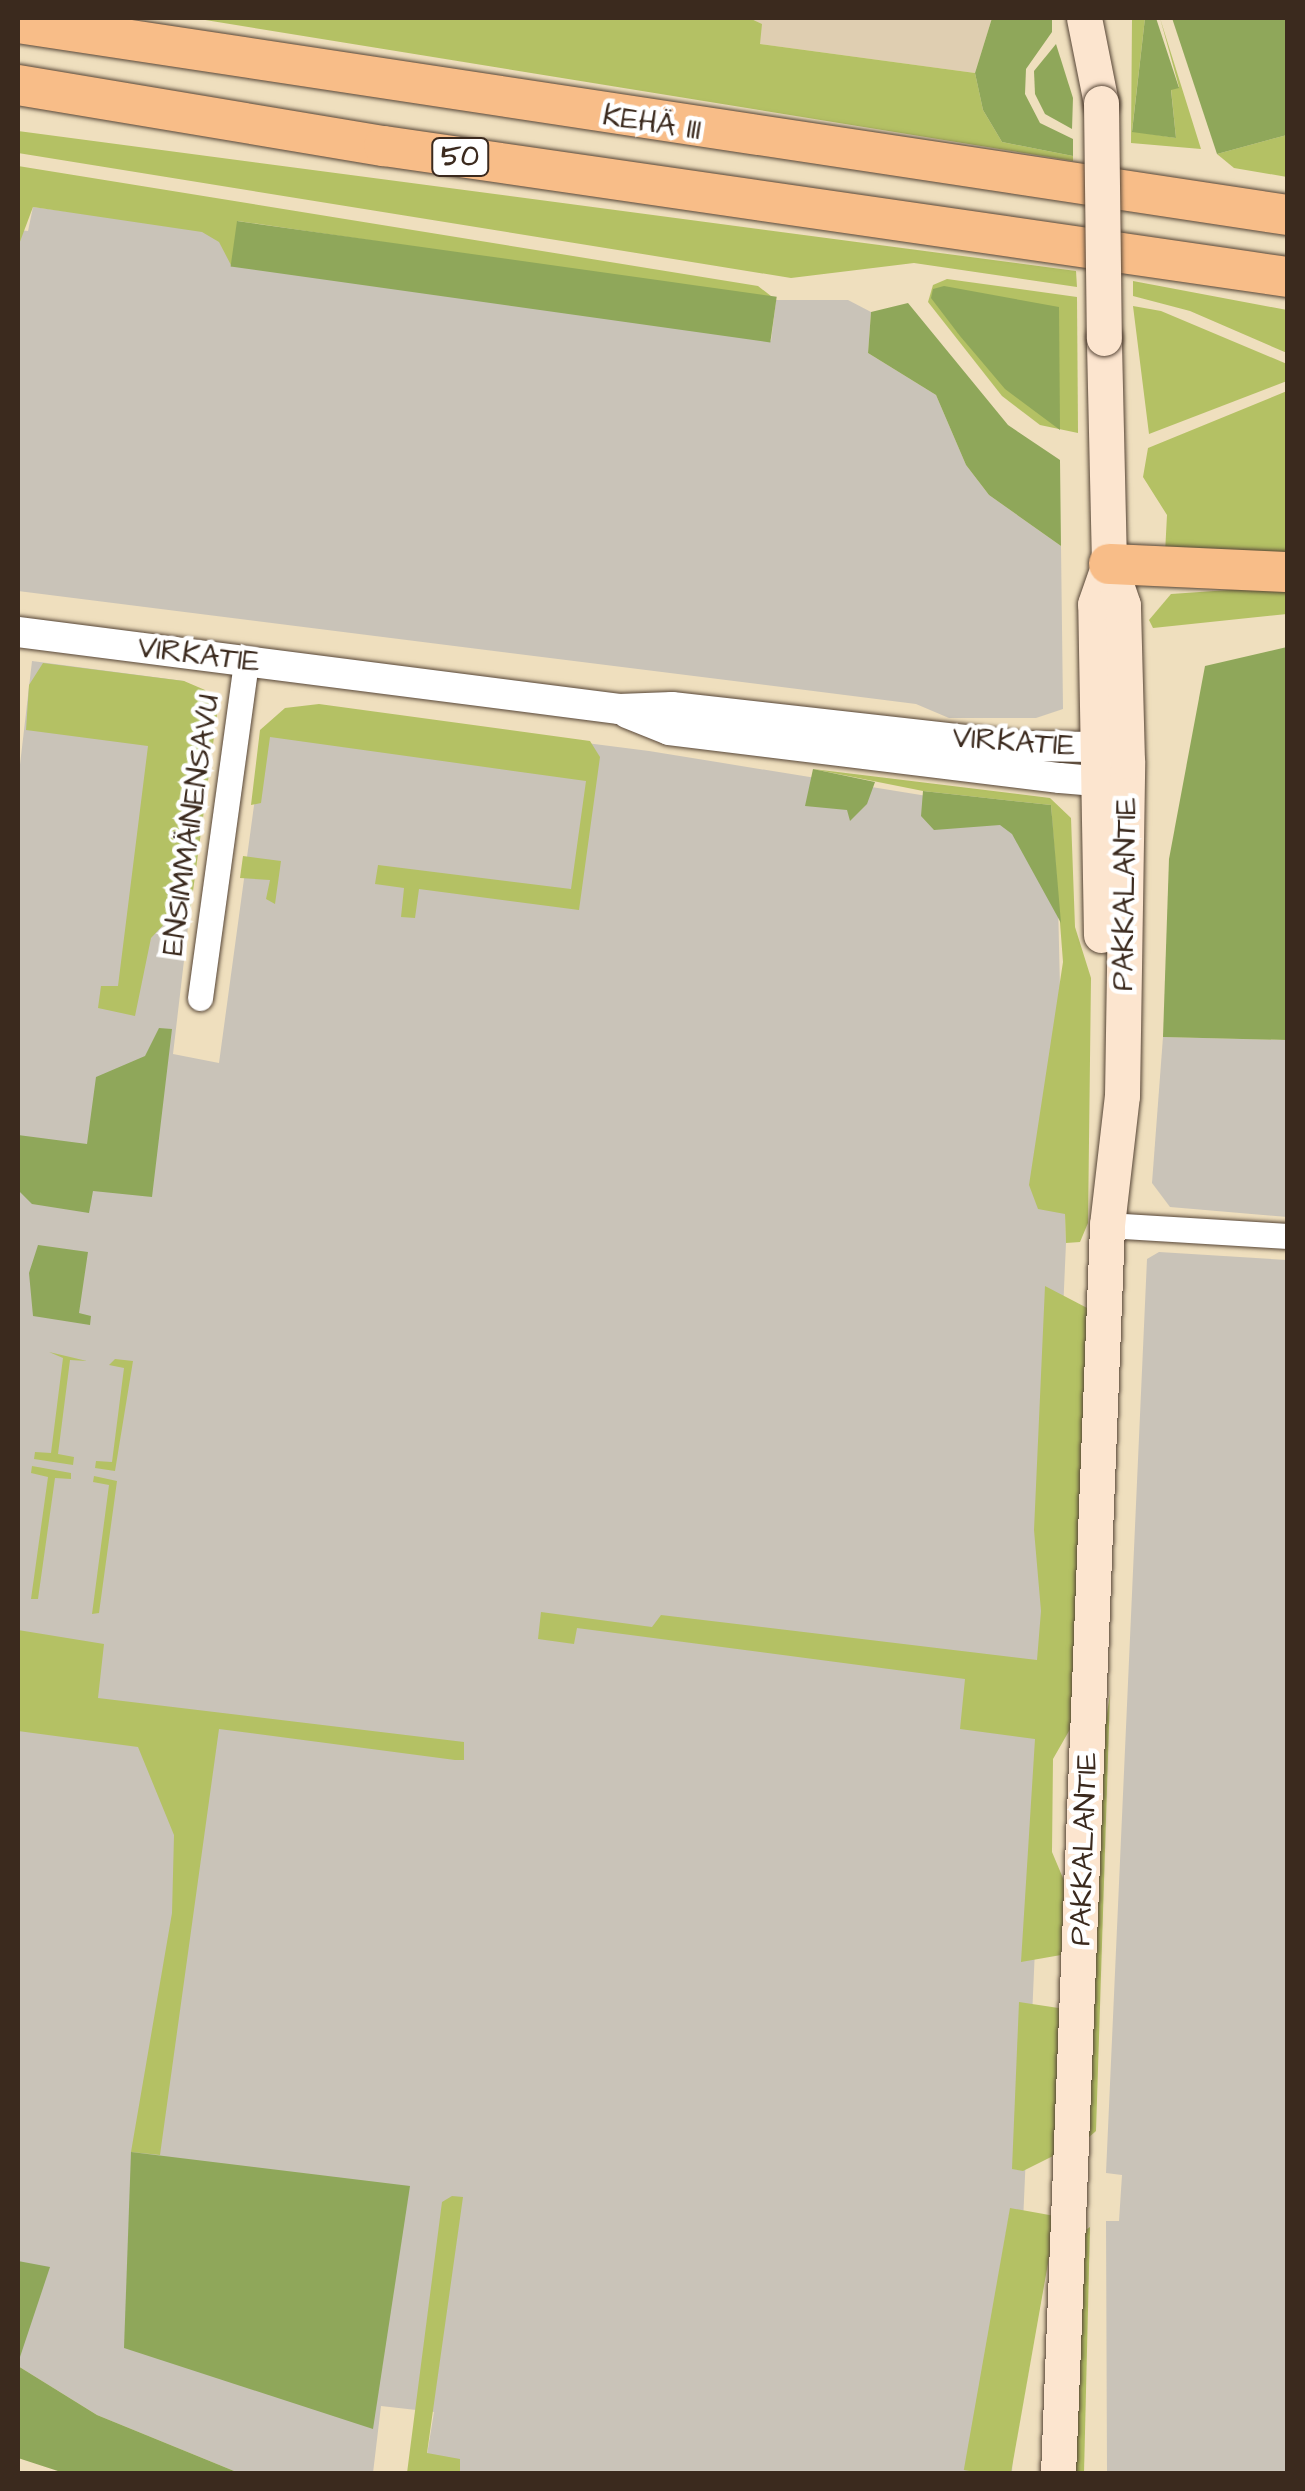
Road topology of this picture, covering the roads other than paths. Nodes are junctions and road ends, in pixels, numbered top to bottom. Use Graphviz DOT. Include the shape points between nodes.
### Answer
graph roads {
  1 [pos="1084,18"];
  2 [pos="1102,18"];
  3 [pos="18,24"];
  4 [pos="18,86"];
  5 [pos="90,99"];
  6 [pos="18,100"];
  7 [pos="1101,103"];
  8 [pos="1288,215"];
  9 [pos="1288,277"];
  10 [pos="1109,564"];
  11 [pos="1288,572"];
  12 [pos="18,632"];
  13 [pos="246,661"];
  14 [pos="1106,763"];
  15 [pos="200,998"];
  16 [pos="1107,1225"];
  17 [pos="1288,1236"];
  18 [pos="1058,2474"];
  1 -- 7 [label="main road, PAKKALANTIE"];
  2 -- 7 [label="main road, PAKKALANTIE"];
  3 -- 8 [label="highway, KEHÄ III / 50"];
  4 -- 5 [label="highway, KEHÄ III / 50"];
  5 -- 6 [label="highway"];
  5 -- 9 [label="highway, KEHÄ III / 50"];
  7 -- 10 [label="main road, PAKKALANTIE, bridge"];
  10 -- 11 [label="highway"];
  10 -- 14 [label="main road, PAKKALANTIE" via="1122,605"];
  12 -- 13 [label="street, VIRKATIE"];
  13 -- 14 [label="street, VIRKATIE" via="619,710 672,707 1021,746"];
  13 -- 15 [label="street, ENSIMMÄINENSAVU"];
  14 -- 16 [label="main road, PAKKALANTIE" via="1122,1096"];
  16 -- 17 [label="street"];
  16 -- 18 [label="main road, PAKKALANTIE"];
}
